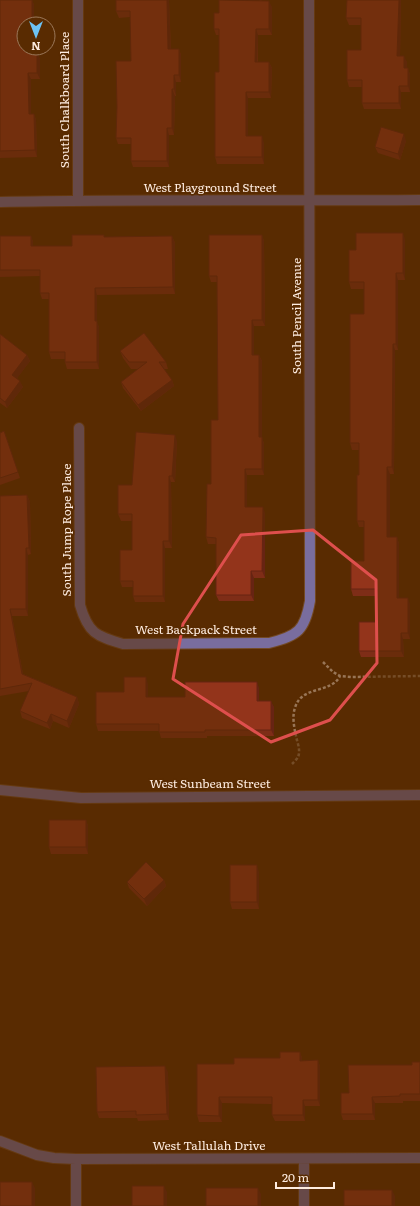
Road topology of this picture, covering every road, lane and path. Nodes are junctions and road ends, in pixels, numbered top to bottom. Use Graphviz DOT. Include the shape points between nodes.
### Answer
graph roads {
  1 [pos="78,0"];
  2 [pos="309,0"];
  3 [pos="78,200"];
  4 [pos="420,200"];
  5 [pos="310,201"];
  6 [pos="0,202"];
  7 [pos="79,428"];
  8 [pos="92,630"];
  9 [pos="300,630"];
  10 [pos="324,662"];
  11 [pos="340,676"];
  12 [pos="420,676"];
  13 [pos="292,764"];
  14 [pos="0,790"];
  15 [pos="420,796"];
  16 [pos="0,1141"];
  17 [pos="420,1158"];
  18 [pos="76,1159"];
  19 [pos="304,1159"];
  20 [pos="76,1206"];
  21 [pos="304,1206"];
  1 -- 3 [label="street, South Chalkboard Place"];
  2 -- 5 [label="street, South Pencil Avenue"];
  3 -- 5 [label="street, West Playground Street"];
  3 -- 6 [label="street, West Playground Street"];
  4 -- 5 [label="street, West Playground Street"];
  5 -- 9 [label="street, South Pencil Avenue" via="310,601 307,616"];
  7 -- 8 [label="street, South Jump Rope Place" via="80,605"];
  8 -- 9 [label="street, West Backpack Street" via="104,638 131,644 269,643 286,639"];
  10 -- 11 [label="path"];
  11 -- 12 [label="path"];
  11 -- 13 [label="path" via="338,681 330,686 306,694 299,699 294,708 299,749 298,757"];
  14 -- 15 [label="street, West Sunbeam Street" via="80,798"];
  16 -- 18 [label="street, West Tallulah Drive" via="37,1155"];
  17 -- 19 [label="street, West Tallulah Drive"];
  18 -- 19 [label="street, West Tallulah Drive"];
  18 -- 20 [label="street"];
  19 -- 21 [label="street"];
}
